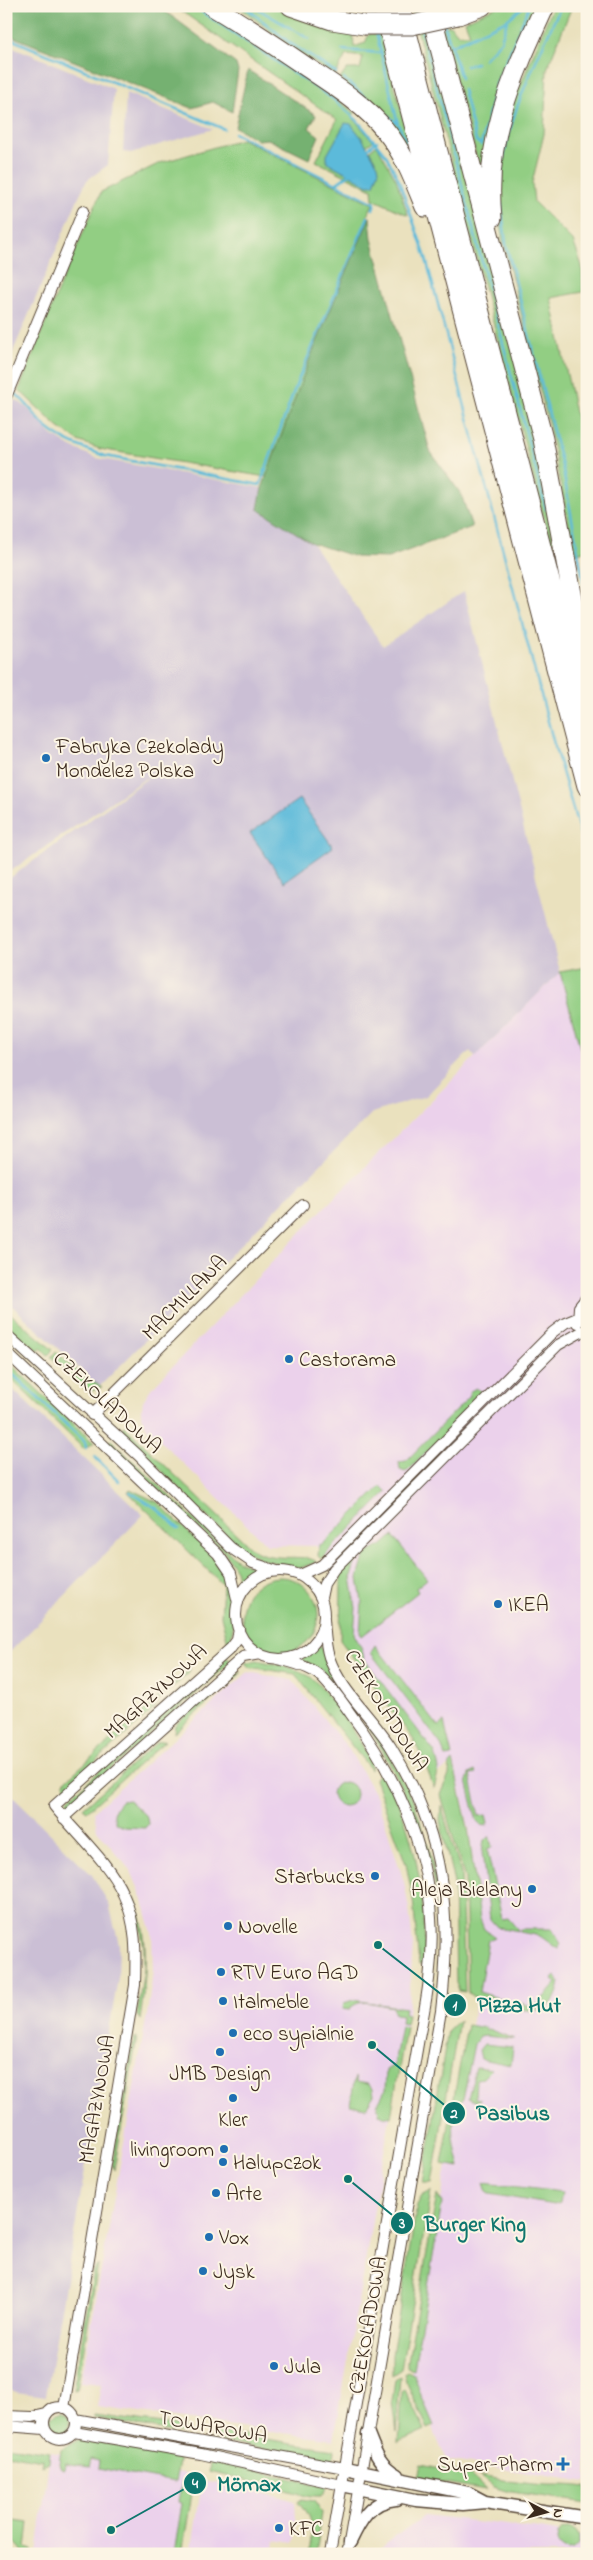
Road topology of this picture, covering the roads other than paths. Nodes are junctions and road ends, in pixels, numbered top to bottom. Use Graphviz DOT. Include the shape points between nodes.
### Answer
graph roads {
  1 [pos="212,6"];
  2 [pos="226,6"];
  3 [pos="291,6"];
  4 [pos="383,6"];
  5 [pos="400,6"];
  6 [pos="429,6"];
  7 [pos="482,6"];
  8 [pos="545,6"];
  9 [pos="255,32"];
  10 [pos="83,210"];
  11 [pos="456,284"];
  12 [pos="504,288"];
  13 [pos="6,397"];
  14 [pos="587,674"];
  15 [pos="587,722"];
  16 [pos="587,786"];
  17 [pos="303,1205"];
  18 [pos="587,1297"];
  19 [pos="577,1318"];
  20 [pos="585,1333"];
  21 [pos="6,1334"];
  22 [pos="6,1352"];
  23 [pos="493,1393"];
  24 [pos="502,1401"];
  25 [pos="92,1415"];
  26 [pos="405,1480"];
  27 [pos="414,1490"];
  28 [pos="277,1571"];
  29 [pos="300,1575"];
  30 [pos="321,1598"];
  31 [pos="238,1603"];
  32 [pos="324,1619"];
  33 [pos="239,1629"];
  34 [pos="260,1654"];
  35 [pos="277,1659"];
  36 [pos="63,1818"];
  37 [pos="64,2408"];
  38 [pos="46,2414"];
  39 [pos="6,2416"];
  40 [pos="76,2419"];
  41 [pos="6,2426"];
  42 [pos="44,2429"];
  43 [pos="74,2432"];
  44 [pos="368,2434"];
  45 [pos="345,2468"];
  46 [pos="362,2471"];
  47 [pos="406,2479"];
  48 [pos="342,2485"];
  49 [pos="359,2488"];
  50 [pos="403,2498"];
  51 [pos="485,2502"];
  52 [pos="587,2518"];
  53 [pos="348,2548"];
  54 [pos="330,2554"];
  1 -- 9 [label="highway"];
  2 -- 9 [label="highway"];
  3 -- 7 [label="highway, bridge" via="321,17 364,25 412,24 458,15"];
  4 -- 11 [label="highway"];
  5 -- 15 [label="highway"];
  6 -- 12 [label="highway"];
  8 -- 12 [label="highway" via="506,95 491,161 492,219"];
  9 -- 11 [label="highway" via="338,88 385,130 402,153 413,176"];
  10 -- 13 [label="street"];
  11 -- 16 [label="highway"];
  12 -- 14 [label="highway" via="550,472"];
  17 -- 25 [label="street, MACMILLANA"];
  18 -- 19 [label="street" via="579,1307"];
  19 -- 20 [label="street"];
  19 -- 23 [label="street" via="553,1332"];
  20 -- 24 [label="street" via="558,1345"];
  21 -- 25 [label="street, CZEKOLADOWA"];
  22 -- 31 [label="street, CZEKOLADOWA" via="218,1554 231,1573"];
  23 -- 24 [label="street"];
  23 -- 26 [label="street"];
  24 -- 27 [label="street"];
  25 -- 28 [label="street, CZEKOLADOWA" via="242,1558"];
  26 -- 27 [label="street"];
  26 -- 29 [label="street" via="322,1565"];
  27 -- 30 [label="street" via="330,1573"];
  28 -- 29 [label="street"];
  28 -- 31 [label="street" via="252,1581"];
  29 -- 30 [label="street" via="310,1582"];
  30 -- 32 [label="street"];
  31 -- 33 [label="street"];
  32 -- 35 [label="street" via="318,1638 309,1649 297,1656"];
  32 -- 44 [label="street, CZEKOLADOWA" via="326,1648 333,1667 392,1749 425,1816 439,1868 447,1918 441,2011"];
  33 -- 34 [label="street" via="247,1644"];
  33 -- 36 [label="street, MAGAZYNOWA" via="231,1648 54,1806"];
  34 -- 35 [label="street"];
  34 -- 36 [label="street, MAGAZYNOWA" via="243,1657"];
  35 -- 45 [label="street, CZEKOLADOWA" via="300,1665 320,1676 378,1752 424,1865 431,1916 428,1994"];
  36 -- 37 [label="street, MAGAZYNOWA" via="107,1869 123,1894 137,1950 135,1985"];
  37 -- 38 [label="street" via="55,2408"];
  37 -- 40 [label="street"];
  38 -- 39 [label="street"];
  38 -- 42 [label="street"];
  40 -- 43 [label="street"];
  40 -- 45 [label="street, TOWAROWA"];
  41 -- 42 [label="street"];
  42 -- 43 [label="street" via="50,2437 58,2440 66,2439"];
  43 -- 48 [label="street, TOWAROWA" via="201,2454"];
  44 -- 46 [label="street, CZEKOLADOWA"];
  44 -- 47 [label="street" via="378,2460 387,2470"];
  45 -- 46 [label="street"];
  45 -- 48 [label="street, CZEKOLADOWA"];
  46 -- 47 [label="street"];
  46 -- 49 [label="street, CZEKOLADOWA"];
  47 -- 51 [label="street" via="468,2493"];
  48 -- 49 [label="street"];
  48 -- 54 [label="street, CZEKOLADOWA"];
  49 -- 50 [label="street"];
  49 -- 53 [label="street, CZEKOLADOWA"];
  50 -- 51 [label="street" via="463,2504"];
  50 -- 53 [label="street" via="381,2502 370,2509"];
  51 -- 52 [label="street"];
}
